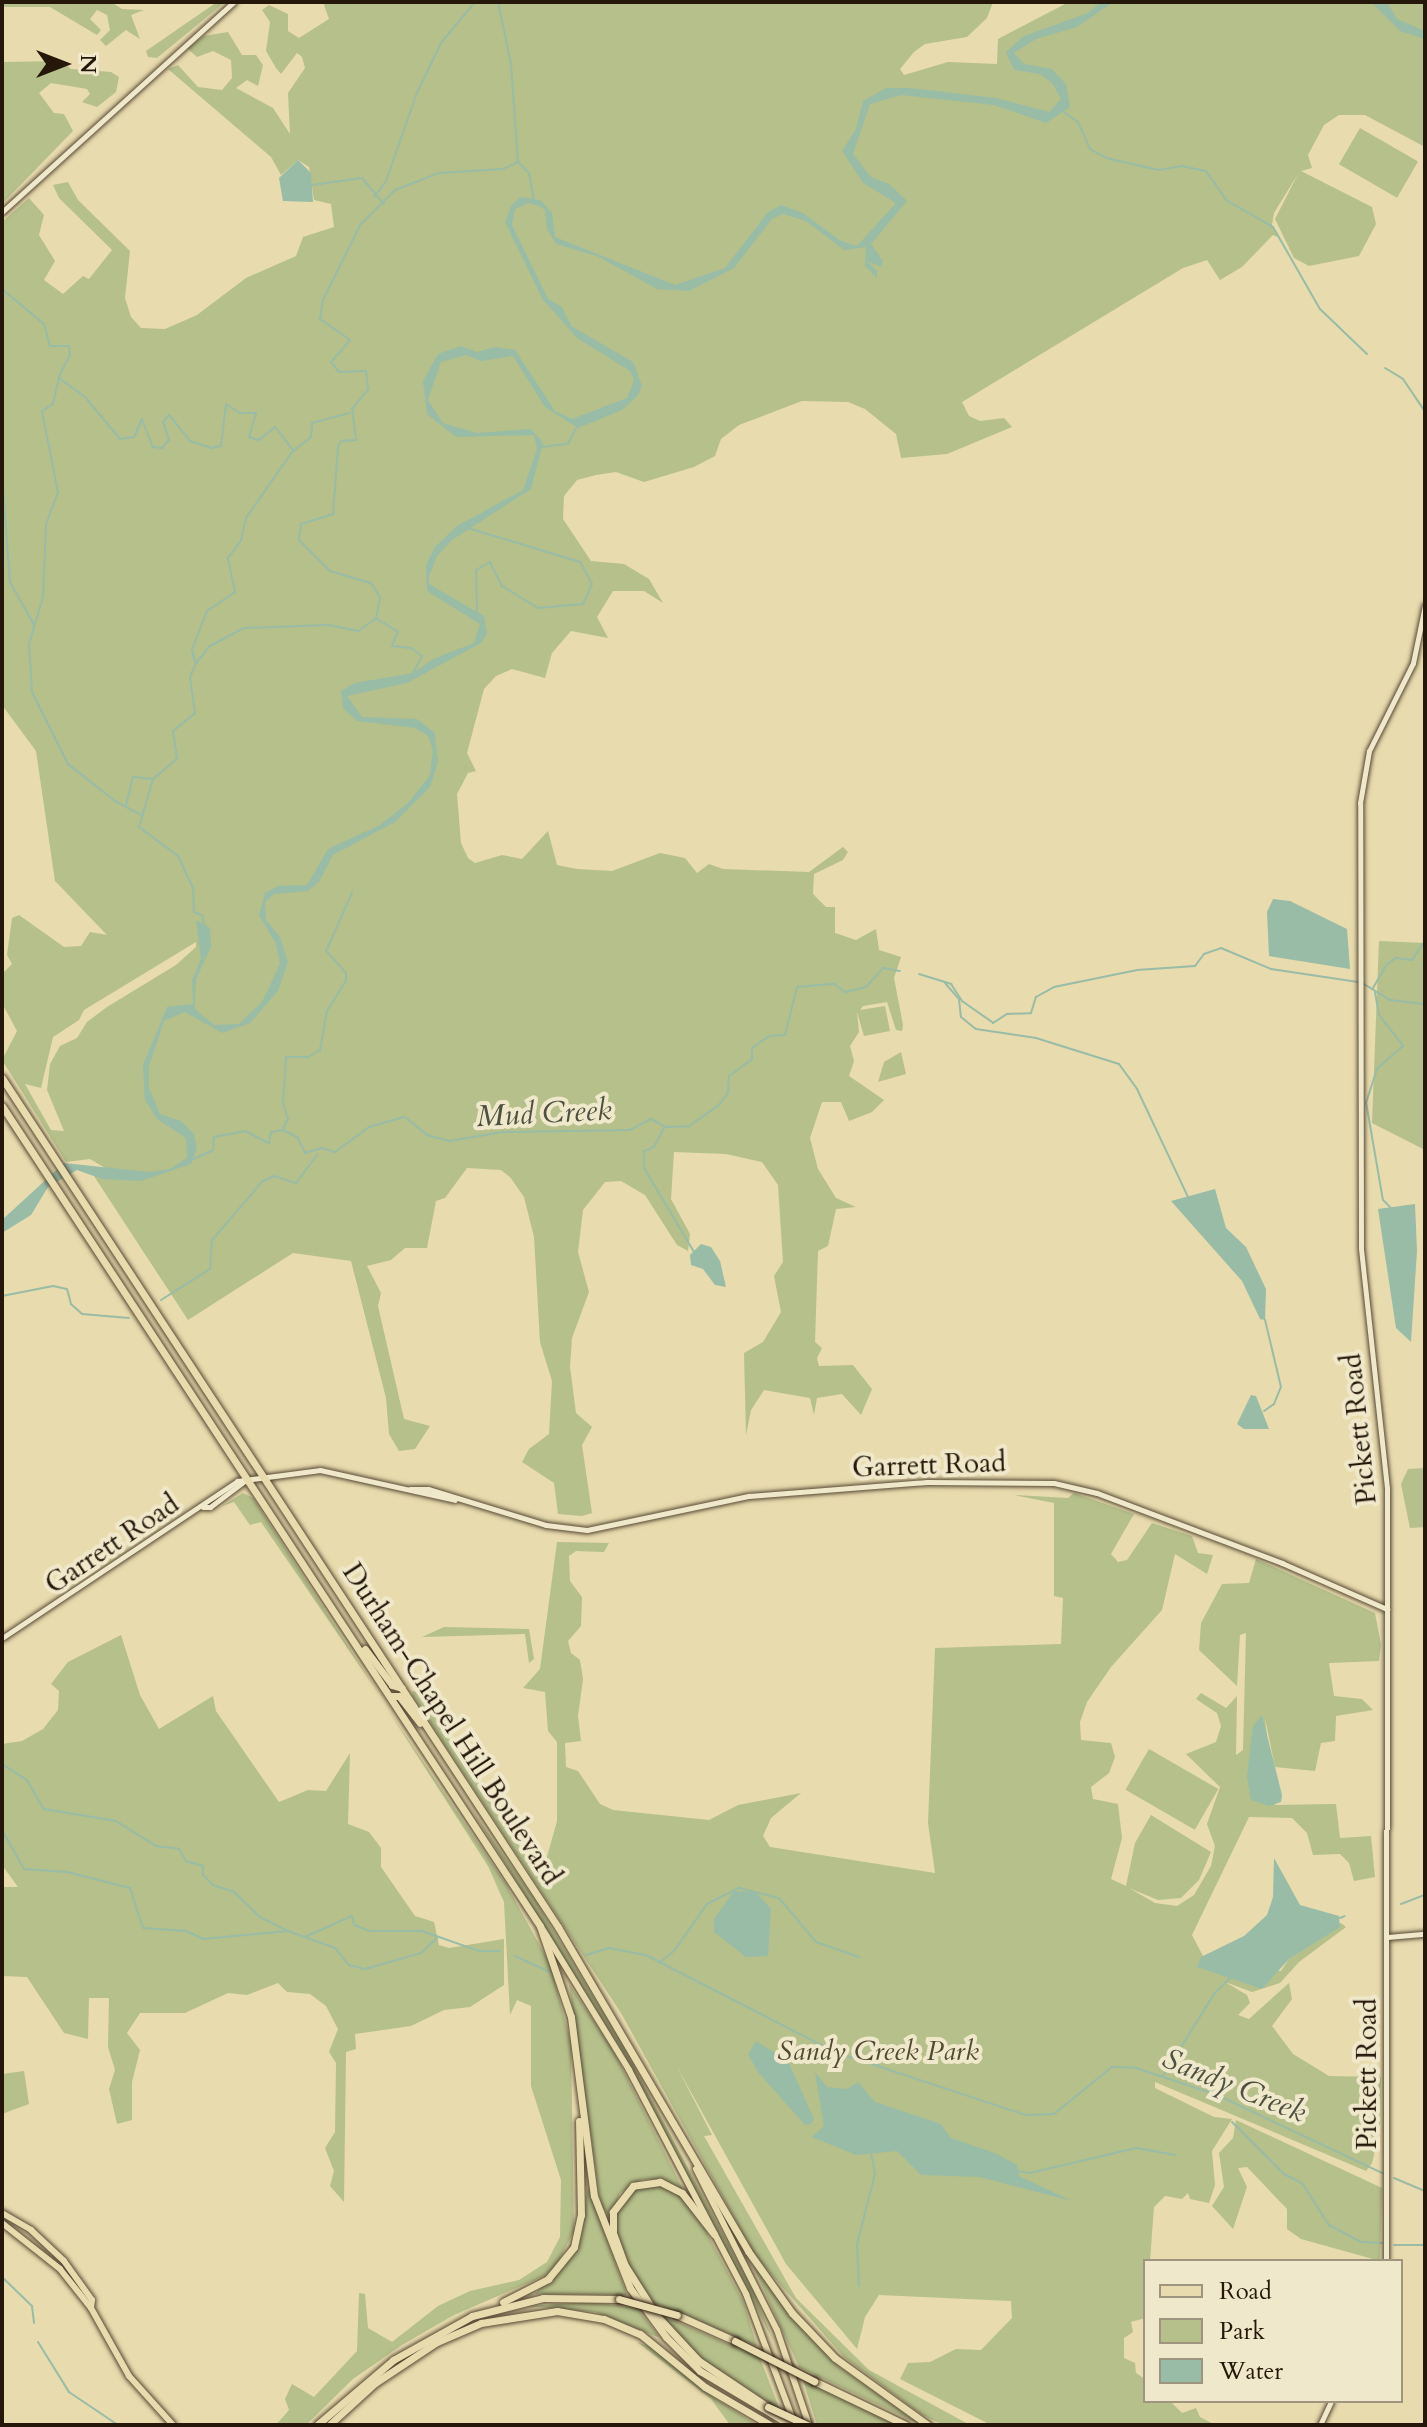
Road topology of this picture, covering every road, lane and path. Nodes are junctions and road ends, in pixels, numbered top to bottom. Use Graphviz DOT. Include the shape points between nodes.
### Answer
graph roads {
  1 [pos="234,2"];
  2 [pos="2,212"];
  3 [pos="1424,605"];
  4 [pos="2,1078"];
  5 [pos="2,1106"];
  6 [pos="262,1474"];
  7 [pos="248,1479"];
  8 [pos="1387,1609"];
  9 [pos="341,1620"];
  10 [pos="2,1638"];
  11 [pos="402,1688"];
  12 [pos="392,1696"];
  13 [pos="440,1746"];
  14 [pos="531,1910"];
  15 [pos="1425,1934"];
  16 [pos="1387,1937"];
  17 [pos="577,2059"];
  18 [pos="695,2165"];
  19 [pos="2,2213"];
  20 [pos="2,2223"];
  21 [pos="714,2234"];
  22 [pos="1386,2259"];
  23 [pos="91,2308"];
  24 [pos="487,2311"];
  25 [pos="1330,2403"];
  26 [pos="769,2416"];
  27 [pos="173,2425"];
  28 [pos="317,2425"];
  29 [pos="329,2425"];
  30 [pos="793,2425"];
  31 [pos="808,2425"];
  32 [pos="906,2425"];
  33 [pos="928,2425"];
  34 [pos="1320,2425"];
  1 -- 2 [label="street"];
  3 -- 8 [label="street, Pickett Road" via="1416,652 1376,732 1362,783 1361,1248 1385,1453"];
  4 -- 6 [label="highway, Durham-Chapel Hill Boulevard"];
  5 -- 7 [label="highway, Durham-Chapel Hill Boulevard"];
  6 -- 7 [label="street, Garrett Road"];
  6 -- 8 [label="street, Garrett Road" via="320,1470 546,1525 587,1530 749,1496 935,1482 1054,1483 1097,1493"];
  6 -- 11 [label="highway, Durham-Chapel Hill Boulevard"];
  7 -- 9 [label="highway, Durham-Chapel Hill Boulevard"];
  7 -- 10 [label="street, Garrett Road"];
  8 -- 16 [label="street, Pickett Road"];
  9 -- 11 [label="highway" via="392,1685"];
  9 -- 12 [label="highway, Durham-Chapel Hill Boulevard"];
  11 -- 13 [label="highway, Durham-Chapel Hill Boulevard"];
  12 -- 13 [label="highway" via="400,1698"];
  12 -- 14 [label="highway, Durham-Chapel Hill Boulevard"];
  13 -- 18 [label="highway, Durham-Chapel Hill Boulevard" via="594,1985"];
  14 -- 17 [label="highway" via="563,1981"];
  14 -- 21 [label="main road, Durham-Chapel Hill Boulevard" via="609,2035"];
  15 -- 16 [label="street"];
  16 -- 22 [label="street, Pickett Road"];
  17 -- 24 [label="highway" via="577,2239 548,2279"];
  17 -- 26 [label="highway" via="594,2196 630,2288 666,2337 700,2371"];
  18 -- 31 [label="main road, Durham-Chapel Hill Boulevard" via="777,2330"];
  18 -- 33 [label="highway" via="760,2270 814,2337 860,2380"];
  19 -- 23 [label="main road" via="31,2230 64,2261 92,2300"];
  20 -- 23 [label="main road" via="48,2256"];
  21 -- 26 [label="highway" via="687,2198 665,2183 633,2186 613,2212 613,2233 624,2264 665,2326"];
  21 -- 30 [label="main road, Durham-Chapel Hill Boulevard" via="765,2337"];
  23 -- 27 [label="main road" via="129,2376"];
  24 -- 28 [label="highway" via="406,2351"];
  24 -- 32 [label="highway, bridge" via="554,2297 619,2299 677,2315"];
  25 -- 34 [label="street"];
  26 -- 29 [label="highway" via="705,2387 640,2334 604,2319 557,2311 490,2321 437,2342 375,2383"];
  26 -- 30 [label="highway"];
  26 -- 31 [label="highway, bridge"];
}
